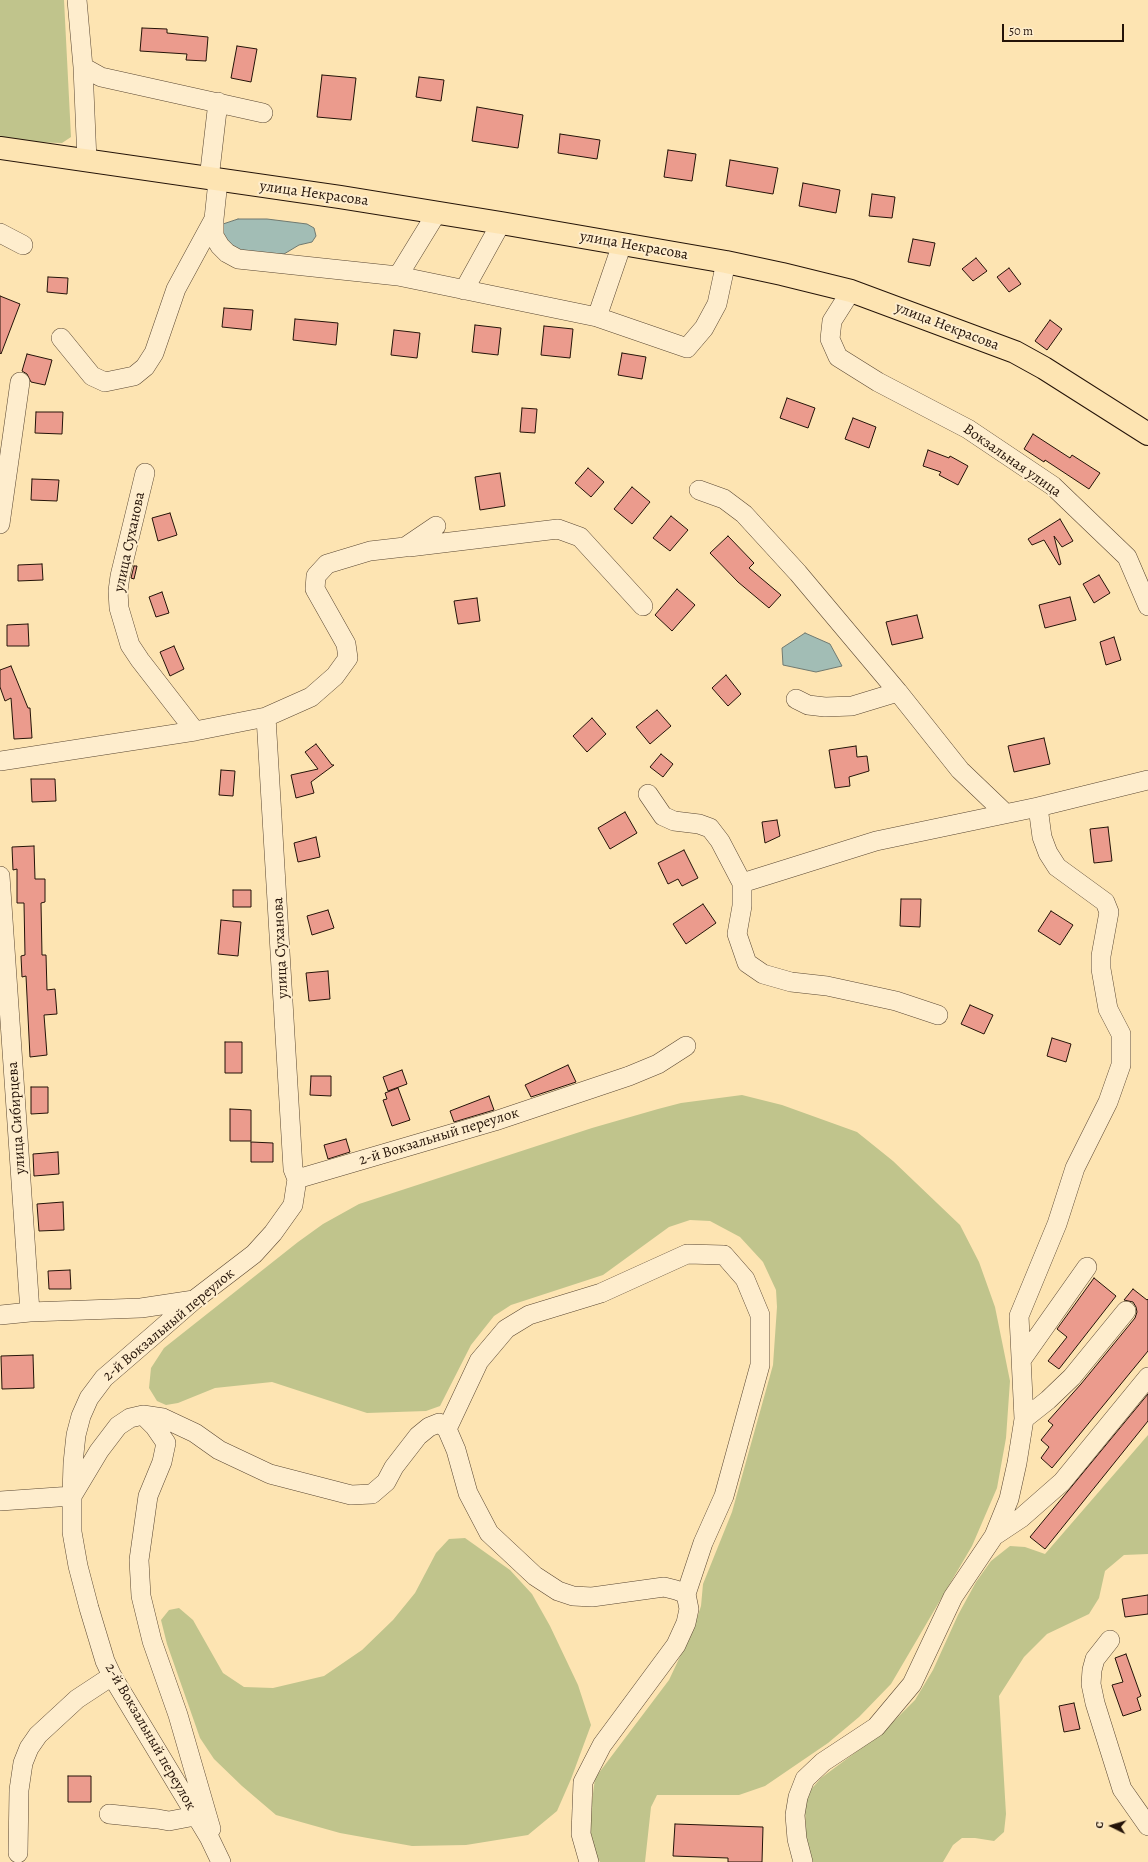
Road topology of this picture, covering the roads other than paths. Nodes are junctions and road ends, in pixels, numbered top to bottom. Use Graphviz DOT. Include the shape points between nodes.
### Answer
graph roads {
  1 [pos="77,0"];
  2 [pos="84,67"];
  3 [pos="218,102"];
  4 [pos="263,113"];
  5 [pos="0,148"];
  6 [pos="87,161"];
  7 [pos="214,180"];
  8 [pos="436,214"];
  9 [pos="214,219"];
  10 [pos="501,223"];
  11 [pos="0,233"];
  12 [pos="622,244"];
  13 [pos="23,245"];
  14 [pos="726,262"];
  15 [pos="398,276"];
  16 [pos="464,290"];
  17 [pos="851,291"];
  18 [pos="597,317"];
  19 [pos="61,338"];
  20 [pos="20,382"];
  21 [pos="1148,434"];
  22 [pos="144,473"];
  23 [pos="699,490"];
  24 [pos="0,524"];
  25 [pos="436,526"];
  26 [pos="405,547"];
  27 [pos="643,606"];
  28 [pos="1148,606"];
  29 [pos="898,692"];
  30 [pos="796,699"];
  31 [pos="266,717"];
  32 [pos="195,731"];
  33 [pos="0,761"];
  34 [pos="1148,780"];
  35 [pos="648,794"];
  36 [pos="1038,807"];
  37 [pos="1005,814"];
  38 [pos="0,876"];
  39 [pos="742,882"];
  40 [pos="938,1015"];
  41 [pos="686,1046"];
  42 [pos="297,1179"];
  43 [pos="1087,1267"];
  44 [pos="194,1300"];
  45 [pos="1126,1311"];
  46 [pos="30,1312"];
  47 [pos="0,1315"];
  48 [pos="1022,1359"];
  49 [pos="1148,1377"];
  50 [pos="143,1415"];
  51 [pos="1024,1419"];
  52 [pos="448,1428"];
  53 [pos="72,1496"];
  54 [pos="0,1501"];
  55 [pos="994,1536"];
  56 [pos="686,1594"];
  57 [pos="1110,1640"];
  58 [pos="112,1676"];
  59 [pos="109,1814"];
  60 [pos="196,1816"];
  61 [pos="1148,1826"];
  62 [pos="18,1853"];
  63 [pos="220,1860"];
  64 [pos="589,1862"];
  65 [pos="803,1862"];
  1 -- 2 [label="street"];
  2 -- 3 [label="street" via="100,77"];
  2 -- 6 [label="street"];
  3 -- 4 [label="street"];
  3 -- 7 [label="street"];
  5 -- 6 [label="main road, улица Некрасова"];
  6 -- 7 [label="main road, улица Некрасова"];
  7 -- 8 [label="main road, улица Некрасова"];
  7 -- 9 [label="street"];
  8 -- 10 [label="main road, улица Некрасова"];
  8 -- 15 [label="street"];
  9 -- 15 [label="street" via="214,236 220,246 238,259"];
  9 -- 19 [label="street" via="176,290 154,353 145,367 134,376 105,382 92,376"];
  10 -- 12 [label="main road, улица Некрасова"];
  10 -- 16 [label="street"];
  11 -- 13 [label="street"];
  12 -- 14 [label="main road, улица Некрасова"];
  12 -- 18 [label="street"];
  14 -- 17 [label="main road, улица Некрасова"];
  14 -- 18 [label="street" via="717,304 704,328 687,348"];
  15 -- 16 [label="street"];
  16 -- 18 [label="street"];
  17 -- 21 [label="main road, улица Некрасова" via="1015,352"];
  17 -- 28 [label="street, Вокзальная улица" via="832,321 830,339 838,357 878,382 968,429 1053,486 1127,556"];
  20 -- 24 [label="street"];
  22 -- 32 [label="street, улица Суханова" via="120,576 119,608 130,645"];
  23 -- 29 [label="street" via="724,499 744,514 798,573"];
  25 -- 26 [label="street"];
  26 -- 27 [label="street" via="558,529 580,537"];
  26 -- 31 [label="street" via="370,551 327,564 316,576 315,589 346,644 348,658 335,676 311,696"];
  29 -- 30 [label="street" via="852,706 808,705"];
  29 -- 37 [label="street" via="960,770"];
  31 -- 32 [label="street"];
  31 -- 42 [label="street, улица Суханова" via="293,1169"];
  32 -- 33 [label="street"];
  34 -- 36 [label="street"];
  35 -- 39 [label="street" via="663,816 710,828"];
  36 -- 37 [label="street"];
  36 -- 48 [label="street" via="1042,837 1057,867 1105,902 1109,912 1100,970 1108,1008 1121,1034 1121,1064 1108,1102 1075,1168 1057,1224 1019,1316 1018,1335"];
  37 -- 39 [label="street" via="876,840"];
  38 -- 46 [label="street, улица Сибирцева"];
  39 -- 40 [label="street" via="742,906 737,934 747,962 763,974 791,982 827,986 896,1001"];
  41 -- 42 [label="street, 2-й Вокзальный переулок" via="658,1064 629,1076 495,1121"];
  42 -- 44 [label="street, 2-й Вокзальный переулок" via="293,1205 273,1233 254,1254"];
  43 -- 48 [label="street"];
  44 -- 46 [label="street" via="141,1308"];
  44 -- 53 [label="street, 2-й Вокзальный переулок" via="104,1378 89,1398 76,1435"];
  45 -- 51 [label="street" via="1072,1377"];
  46 -- 47 [label="street"];
  48 -- 51 [label="street"];
  49 -- 55 [label="street" via="1062,1482 1021,1518"];
  50 -- 52 [label="street" via="163,1418 194,1433 218,1450 270,1474 351,1495 372,1494 386,1482 418,1436 429,1427 439,1423"];
  50 -- 53 [label="street" via="130,1418 118,1426 99,1451"];
  50 -- 63 [label="street" via="166,1444 162,1462 148,1496 139,1560 141,1596 152,1641 178,1715"];
  51 -- 55 [label="street" via="1009,1499"];
  52 -- 56 [label="street" via="468,1493 489,1533 535,1576 558,1591 573,1596 592,1597 650,1588 664,1588"];
  52 -- 56 [label="street" via="479,1361 506,1329 529,1315 601,1293 687,1254 724,1255 745,1279 760,1315 760,1365 724,1496 703,1543"];
  53 -- 54 [label="street"];
  53 -- 58 [label="street, 2-й Вокзальный переулок" via="72,1532 78,1566 103,1654"];
  55 -- 65 [label="street" via="953,1598 912,1684 898,1702 876,1727 823,1762 805,1779 795,1815 797,1839"];
  56 -- 64 [label="street" via="690,1609 676,1645 602,1745 583,1782 581,1834"];
  57 -- 61 [label="street" via="1095,1659 1092,1670 1095,1703 1122,1789"];
  58 -- 60 [label="street, 2-й Вокзальный переулок"];
  58 -- 62 [label="street" via="77,1699 38,1735 29,1748 23,1763 19,1790"];
  59 -- 60 [label="street" via="169,1821"];
  60 -- 63 [label="street, 2-й Вокзальный переулок"];
}
